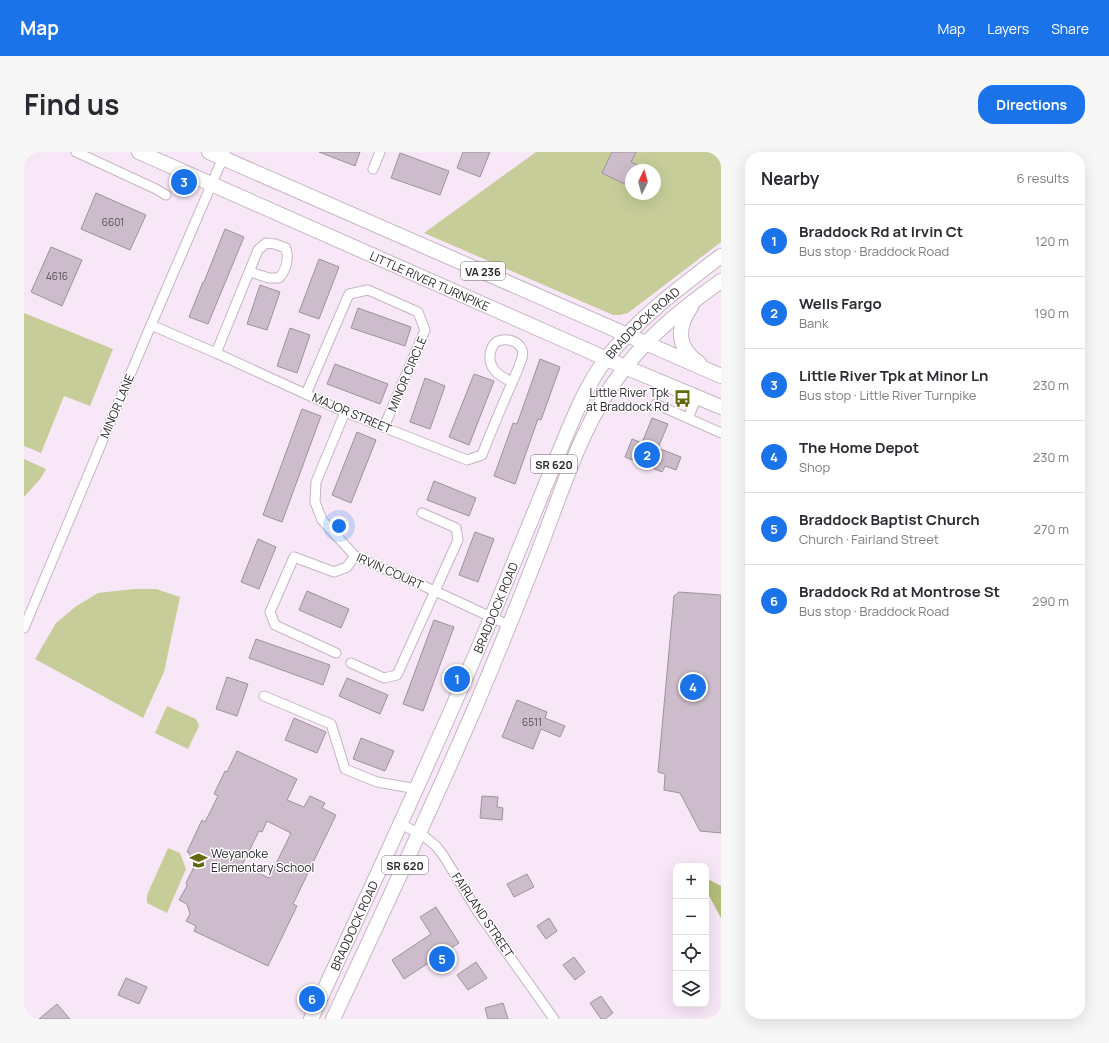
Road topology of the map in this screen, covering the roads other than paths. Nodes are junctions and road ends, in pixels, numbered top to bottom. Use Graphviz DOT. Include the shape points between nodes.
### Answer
graph roads {
  1 [pos="76,152"];
  2 [pos="138,152"];
  3 [pos="210,152"];
  4 [pos="380,152"];
  5 [pos="224,155"];
  6 [pos="373,169"];
  7 [pos="211,184"];
  8 [pos="166,195"];
  9 [pos="721,256"];
  10 [pos="250,272"];
  11 [pos="721,281"];
  12 [pos="702,294"];
  13 [pos="151,325"];
  14 [pos="628,334"];
  15 [pos="647,343"];
  16 [pos="216,353"];
  17 [pos="606,359"];
  18 [pos="625,367"];
  19 [pos="715,373"];
  20 [pos="512,382"];
  21 [pos="306,394"];
  22 [pos="697,397"];
  23 [pos="656,404"];
  24 [pos="721,407"];
  25 [pos="345,412"];
  26 [pos="688,418"];
  27 [pos="384,428"];
  28 [pos="721,433"];
  29 [pos="422,513"];
  30 [pos="354,556"];
  31 [pos="435,591"];
  32 [pos="491,617"];
  33 [pos="508,625"];
  34 [pos="24,628"];
  35 [pos="336,653"];
  36 [pos="350,663"];
  37 [pos="264,696"];
  38 [pos="417,789"];
  39 [pos="401,824"];
  40 [pos="420,834"];
  41 [pos="312,1019"];
  42 [pos="333,1019"];
  43 [pos="554,1019"];
  1 -- 8 [label="street"];
  2 -- 7 [label="main road, LITTLE RIVER TURNPIKE / VA 236"];
  3 -- 5 [label="main road, VA 236"];
  4 -- 6 [label="street"];
  5 -- 7 [label="street, MINOR LANE"];
  5 -- 14 [label="main road, VA 236"];
  7 -- 13 [label="street, MINOR LANE"];
  7 -- 17 [label="main road, LITTLE RIVER TURNPIKE / VA 236"];
  9 -- 14 [label="main road, BRADDOCK ROAD / SR 620" via="660,304"];
  10 -- 10 [label="street" via="258,250 266,243 286,248 287,264 279,278 269,278"];
  10 -- 16 [label="street"];
  11 -- 12 [label="main road, BRADDOCK ROAD / SR 620"];
  12 -- 15 [label="main road, BRADDOCK ROAD / SR 620"];
  12 -- 19 [label="main road" via="685,315 680,331 681,340 695,360"];
  13 -- 16 [label="street, MAJOR STREET"];
  13 -- 34 [label="street, MINOR LANE"];
  14 -- 15 [label="main road, VA 236"];
  14 -- 17 [label="main road, BRADDOCK ROAD / SR 620"];
  15 -- 18 [label="main road, BRADDOCK ROAD / SR 620"];
  15 -- 19 [label="main road, VA 236"];
  16 -- 21 [label="street, MAJOR STREET"];
  17 -- 18 [label="main road, LITTLE RIVER TURNPIKE / VA 236"];
  17 -- 32 [label="main road, BRADDOCK ROAD / SR 620" via="571,424"];
  18 -- 22 [label="main road, LITTLE RIVER TURNPIKE / VA 236"];
  18 -- 33 [label="main road, BRADDOCK ROAD / SR 620" via="585,433"];
  20 -- 20 [label="street, MAJOR STREET" via="523,350 514,341 497,342 492,346 490,354 492,368 497,374"];
  20 -- 27 [label="street, MAJOR STREET" via="482,455 467,460"];
  21 -- 25 [label="street, MAJOR STREET"];
  21 -- 27 [label="street, MINOR CIRCLE" via="349,294 368,290 418,312 425,330"];
  22 -- 24 [label="main road, LITTLE RIVER TURNPIKE / VA 236"];
  22 -- 26 [label="street"];
  23 -- 26 [label="street"];
  25 -- 27 [label="street, MAJOR STREET"];
  25 -- 30 [label="street, IRVIN COURT" via="316,482 315,502 322,520"];
  26 -- 28 [label="street"];
  29 -- 31 [label="street" via="456,528 458,540"];
  30 -- 31 [label="street, IRVIN COURT"];
  30 -- 35 [label="street" via="347,568 334,572 294,557 270,612 275,625"];
  31 -- 32 [label="street, IRVIN COURT"];
  31 -- 36 [label="street" via="397,674 384,678"];
  32 -- 33 [label="street, IRVIN COURT"];
  32 -- 38 [label="main road, BRADDOCK ROAD / SR 620"];
  33 -- 40 [label="main road, BRADDOCK ROAD / SR 620"];
  37 -- 38 [label="street" via="331,724 346,769 377,782"];
  38 -- 39 [label="main road, BRADDOCK ROAD / SR 620"];
  39 -- 40 [label="street, FAIRLAND STREET"];
  39 -- 41 [label="main road, BRADDOCK ROAD / SR 620"];
  40 -- 42 [label="main road, BRADDOCK ROAD / SR 620"];
  40 -- 43 [label="street, FAIRLAND STREET" via="443,855 478,912"];
}
